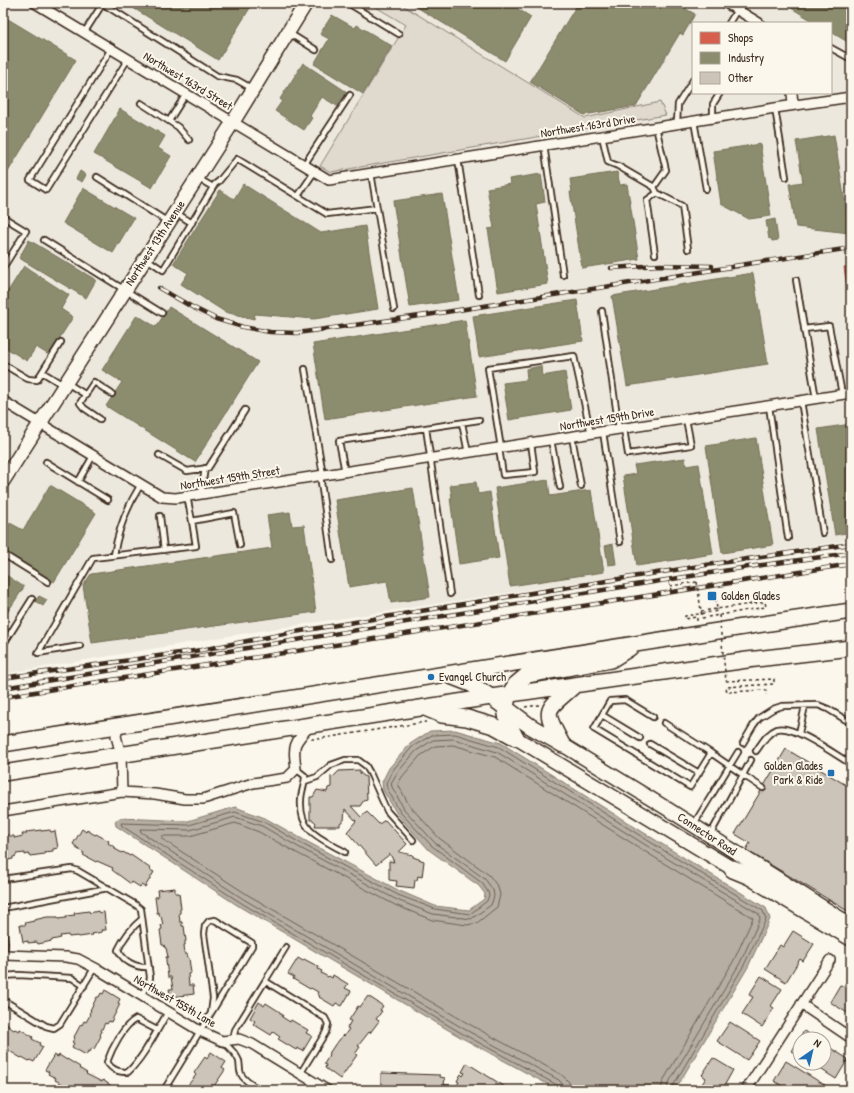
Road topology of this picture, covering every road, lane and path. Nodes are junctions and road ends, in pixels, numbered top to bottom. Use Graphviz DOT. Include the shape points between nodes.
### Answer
graph roads {
  1 [pos="35,3"];
  2 [pos="103,3"];
  3 [pos="306,3"];
  4 [pos="348,3"];
  5 [pos="731,5"];
  6 [pos="729,22"];
  7 [pos="757,22"];
  8 [pos="288,32"];
  9 [pos="84,33"];
  10 [pos="399,34"];
  11 [pos="111,49"];
  12 [pos="832,49"];
  13 [pos="316,50"];
  14 [pos="128,59"];
  15 [pos="851,59"];
  16 [pos="692,82"];
  17 [pos="253,89"];
  18 [pos="186,94"];
  19 [pos="719,94"];
  20 [pos="792,94"];
  21 [pos="350,95"];
  22 [pos="851,97"];
  23 [pos="141,103"];
  24 [pos="793,105"];
  25 [pos="775,108"];
  26 [pos="714,118"];
  27 [pos="169,121"];
  28 [pos="694,121"];
  29 [pos="233,122"];
  30 [pos="677,123"];
  31 [pos="656,127"];
  32 [pos="602,136"];
  33 [pos="189,140"];
  34 [pos="544,145"];
  35 [pos="458,159"];
  36 [pos="304,164"];
  37 [pos="315,171"];
  38 [pos="371,173"];
  39 [pos="97,177"];
  40 [pos="786,177"];
  41 [pos="197,178"];
  42 [pos="329,180"];
  43 [pos="213,187"];
  44 [pos="654,187"];
  45 [pos="706,189"];
  46 [pos="657,193"];
  47 [pos="298,196"];
  48 [pos="377,208"];
  49 [pos="3,217"];
  50 [pos="172,217"];
  51 [pos="192,223"];
  52 [pos="44,240"];
  53 [pos="688,249"];
  54 [pos="655,254"];
  55 [pos="146,258"];
  56 [pos="3,268"];
  57 [pos="563,275"];
  58 [pos="796,280"];
  59 [pos="125,290"];
  60 [pos="479,296"];
  61 [pos="394,309"];
  62 [pos="602,310"];
  63 [pos="162,313"];
  64 [pos="804,329"];
  65 [pos="61,342"];
  66 [pos="3,364"];
  67 [pos="305,369"];
  68 [pos="42,372"];
  69 [pos="65,384"];
  70 [pos="112,394"];
  71 [pos="847,394"];
  72 [pos="86,395"];
  73 [pos="816,399"];
  74 [pos="3,401"];
  75 [pos="801,401"];
  76 [pos="769,406"];
  77 [pos="245,410"];
  78 [pos="100,419"];
  79 [pos="686,419"];
  80 [pos="479,420"];
  81 [pos="40,423"];
  82 [pos="462,423"];
  83 [pos="426,428"];
  84 [pos="622,429"];
  85 [pos="603,432"];
  86 [pos="591,434"];
  87 [pos="572,437"];
  88 [pos="551,440"];
  89 [pos="531,443"];
  90 [pos="500,448"];
  91 [pos="468,453"];
  92 [pos="94,455"];
  93 [pos="159,455"];
  94 [pos="431,459"];
  95 [pos="46,462"];
  96 [pos="205,468"];
  97 [pos="366,469"];
  98 [pos="345,472"];
  99 [pos="322,475"];
  100 [pos="3,481"];
  101 [pos="78,482"];
  102 [pos="141,484"];
  103 [pos="581,486"];
  104 [pos="560,487"];
  105 [pos="201,494"];
  106 [pos="187,496"];
  107 [pos="108,500"];
  108 [pos="160,516"];
  109 [pos="192,521"];
  110 [pos="823,533"];
  111 [pos="788,538"];
  112 [pos="620,542"];
  113 [pos="240,545"];
  114 [pos="164,550"];
  115 [pos="3,554"];
  116 [pos="114,555"];
  117 [pos="332,560"];
  118 [pos="48,582"];
  119 [pos="670,582"];
  120 [pos="670,586"];
  121 [pos="671,590"];
  122 [pos="715,593"];
  123 [pos="450,594"];
  124 [pos="32,599"];
  125 [pos="717,609"];
  126 [pos="701,611"];
  127 [pos="851,611"];
  128 [pos="719,615"];
  129 [pos="699,635"];
  130 [pos="3,645"];
  131 [pos="636,645"];
  132 [pos="80,646"];
  133 [pos="851,648"];
  134 [pos="448,674"];
  135 [pos="576,685"];
  136 [pos="766,695"];
  137 [pos="492,697"];
  138 [pos="507,701"];
  139 [pos="545,704"];
  140 [pos="805,706"];
  141 [pos="525,707"];
  142 [pos="426,715"];
  143 [pos="602,715"];
  144 [pos="653,717"];
  145 [pos="664,723"];
  146 [pos="851,723"];
  147 [pos="119,725"];
  148 [pos="309,732"];
  149 [pos="799,732"];
  150 [pos="516,738"];
  151 [pos="640,738"];
  152 [pos="743,743"];
  153 [pos="3,744"];
  154 [pos="650,744"];
  155 [pos="563,745"];
  156 [pos="756,751"];
  157 [pos="738,752"];
  158 [pos="711,753"];
  159 [pos="121,755"];
  160 [pos="751,760"];
  161 [pos="851,764"];
  162 [pos="730,766"];
  163 [pos="294,771"];
  164 [pos="3,773"];
  165 [pos="699,773"];
  166 [pos="743,775"];
  167 [pos="305,780"];
  168 [pos="763,788"];
  169 [pos="122,792"];
  170 [pos="3,811"];
  171 [pos="693,826"];
  172 [pos="710,836"];
  173 [pos="685,839"];
  174 [pos="412,840"];
  175 [pos="702,850"];
  176 [pos="345,852"];
  177 [pos="733,869"];
  178 [pos="3,879"];
  179 [pos="108,888"];
  180 [pos="3,908"];
  181 [pos="142,918"];
  182 [pos="851,925"];
  183 [pos="3,926"];
  184 [pos="851,937"];
  185 [pos="851,946"];
  186 [pos="286,947"];
  187 [pos="4,955"];
  188 [pos="830,960"];
  189 [pos="95,967"];
  190 [pos="149,967"];
  191 [pos="3,976"];
  192 [pos="265,981"];
  193 [pos="84,986"];
  194 [pos="141,995"];
  195 [pos="3,1000"];
  196 [pos="801,1004"];
  197 [pos="168,1012"];
  198 [pos="211,1013"];
  199 [pos="157,1030"];
  200 [pos="200,1031"];
  201 [pos="851,1038"];
  202 [pos="222,1041"];
  203 [pos="233,1041"];
  204 [pos="300,1074"];
  205 [pos="164,1090"];
  206 [pos="260,1090"];
  207 [pos="327,1090"];
  208 [pos="746,1090"];
  1 -- 9 [label="street, Northwest 163rd Street"];
  2 -- 9 [label="lane"];
  2 -- 17 [label="lane" via="217,76 237,80"];
  3 -- 8 [label="main road, Northwest 13th Avenue"];
  4 -- 10 [label="lane"];
  5 -- 6 [label="lane"];
  5 -- 7 [label="street"];
  8 -- 13 [label="lane"];
  8 -- 17 [label="main road, Northwest 13th Avenue"];
  9 -- 11 [label="street, Northwest 163rd Street"];
  11 -- 14 [label="street, Northwest 163rd Street"];
  11 -- 14 [label="lane" via="30,180 46,190"];
  12 -- 15 [label="lane"];
  14 -- 18 [label="street, Northwest 163rd Street"];
  16 -- 30 [label="lane" via="678,104"];
  17 -- 29 [label="main road, Northwest 13th Avenue"];
  18 -- 27 [label="lane"];
  18 -- 29 [label="street, Northwest 163rd Street"];
  19 -- 26 [label="lane" via="713,104"];
  20 -- 24 [label="street"];
  21 -- 36 [label="lane"];
  22 -- 24 [label="street, Northwest 163rd Drive"];
  23 -- 27 [label="lane"];
  24 -- 25 [label="street, Northwest 163rd Drive"];
  25 -- 26 [label="street, Northwest 163rd Drive"];
  25 -- 40 [label="lane"];
  26 -- 28 [label="street, Northwest 163rd Drive"];
  27 -- 33 [label="lane"];
  28 -- 30 [label="street, Northwest 163rd Drive"];
  28 -- 45 [label="lane"];
  29 -- 36 [label="street, Northwest 163rd Street"];
  29 -- 41 [label="main road, Northwest 13th Avenue"];
  30 -- 31 [label="street, Northwest 163rd Drive"];
  31 -- 32 [label="street, Northwest 163rd Drive"];
  31 -- 44 [label="lane" via="666,170"];
  32 -- 34 [label="street, Northwest 163rd Drive"];
  32 -- 44 [label="lane" via="608,162"];
  34 -- 35 [label="street, Northwest 163rd Drive"];
  34 -- 57 [label="lane"];
  35 -- 38 [label="street, Northwest 163rd Drive"];
  35 -- 60 [label="lane"];
  36 -- 37 [label="street, Northwest 163rd Street"];
  37 -- 42 [label="street, Northwest 163rd Street"];
  37 -- 47 [label="lane"];
  38 -- 42 [label="street, Northwest 163rd Drive"];
  38 -- 48 [label="lane"];
  39 -- 50 [label="lane"];
  41 -- 43 [label="lane"];
  41 -- 50 [label="main road, Northwest 13th Avenue"];
  43 -- 47 [label="lane" via="237,159"];
  43 -- 51 [label="lane"];
  44 -- 46 [label="lane"];
  46 -- 53 [label="lane" via="682,206"];
  46 -- 54 [label="lane" via="647,200"];
  47 -- 48 [label="lane" via="327,214"];
  48 -- 61 [label="lane"];
  49 -- 56 [label="lane" via="26,231"];
  50 -- 51 [label="lane"];
  50 -- 55 [label="main road, Northwest 13th Avenue"];
  51 -- 55 [label="lane" via="163,270"];
  52 -- 59 [label="lane"];
  55 -- 59 [label="main road, Northwest 13th Avenue"];
  58 -- 64 [label="lane"];
  59 -- 63 [label="lane"];
  59 -- 69 [label="main road, Northwest 13th Avenue"];
  62 -- 84 [label="lane"];
  64 -- 71 [label="lane" via="829,326"];
  64 -- 73 [label="lane"];
  65 -- 68 [label="lane"];
  66 -- 68 [label="lane" via="28,379 37,380"];
  67 -- 99 [label="lane"];
  68 -- 69 [label="lane"];
  69 -- 72 [label="lane"];
  69 -- 81 [label="main road, Northwest 13th Avenue"];
  70 -- 72 [label="lane" via="94,382"];
  71 -- 73 [label="street, Northwest 159th Drive"];
  72 -- 78 [label="lane" via="80,402"];
  73 -- 75 [label="street, Northwest 159th Drive"];
  74 -- 81 [label="street, Northwest 159th Street"];
  75 -- 76 [label="street, Northwest 159th Drive"];
  75 -- 110 [label="lane"];
  76 -- 79 [label="street, Northwest 159th Drive"];
  76 -- 111 [label="lane"];
  77 -- 96 [label="lane" via="208,468"];
  79 -- 84 [label="street, Northwest 159th Drive"];
  79 -- 84 [label="lane" via="691,445 628,454"];
  80 -- 82 [label="lane"];
  81 -- 92 [label="street, Northwest 159th Street"];
  81 -- 100 [label="main road, Northwest 13th Avenue"];
  82 -- 83 [label="lane"];
  82 -- 91 [label="lane"];
  83 -- 94 [label="lane"];
  83 -- 98 [label="lane" via="339,441"];
  84 -- 85 [label="street, Northwest 159th Drive"];
  85 -- 86 [label="street, Northwest 159th Drive"];
  85 -- 112 [label="lane"];
  86 -- 87 [label="street, Northwest 159th Drive"];
  86 -- 90 [label="lane" via="574,356 488,368"];
  87 -- 88 [label="street, Northwest 159th Drive"];
  87 -- 103 [label="lane"];
  88 -- 89 [label="street, Northwest 159th Drive"];
  88 -- 104 [label="lane"];
  89 -- 90 [label="street, Northwest 159th Drive"];
  89 -- 90 [label="lane" via="536,472 503,475"];
  90 -- 91 [label="street, Northwest 159th Drive"];
  91 -- 94 [label="street, Northwest 159th Drive"];
  92 -- 101 [label="lane"];
  92 -- 102 [label="street, Northwest 159th Street"];
  93 -- 96 [label="lane" via="187,471"];
  94 -- 97 [label="street, Northwest 159th Drive"];
  94 -- 123 [label="lane"];
  95 -- 101 [label="lane"];
  96 -- 105 [label="lane"];
  97 -- 98 [label="street, Northwest 159th Street"];
  98 -- 99 [label="street, Northwest 159th Street"];
  99 -- 105 [label="street, Northwest 159th Street"];
  99 -- 117 [label="lane"];
  101 -- 107 [label="lane"];
  102 -- 106 [label="street, Northwest 159th Street" via="162,497"];
  102 -- 116 [label="lane" via="131,500 116,541"];
  105 -- 106 [label="street, Northwest 159th Street"];
  106 -- 109 [label="lane"];
  108 -- 114 [label="lane"];
  109 -- 113 [label="lane" via="234,513"];
  109 -- 114 [label="lane" via="196,546"];
  114 -- 116 [label="lane"];
  115 -- 118 [label="lane"];
  116 -- 132 [label="lane" via="93,558 38,653"];
  119 -- 120 [label="path"];
  120 -- 121 [label="path"];
  120 -- 126 [label="path, bridge" via="697,582"];
  122 -- 125 [label="path"];
  124 -- 130 [label="lane"];
  125 -- 126 [label="path"];
  125 -- 128 [label="path" via="765,602 766,607"];
  125 -- 129 [label="path" via="718,611 685,616 685,619 696,617"];
  126 -- 128 [label="path, bridge" via="702,618"];
  127 -- 129 [label="main road"];
  128 -- 136 [label="path, bridge" via="726,682 774,679 774,684 726,687 726,692 766,690"];
  129 -- 131 [label="main road"];
  131 -- 134 [label="main road"];
  131 -- 138 [label="main road" via="611,660 527,675 515,685"];
  133 -- 135 [label="main road"];
  134 -- 137 [label="main road"];
  134 -- 147 [label="main road"];
  135 -- 138 [label="main road"];
  135 -- 155 [label="main road" via="556,701 549,712 548,717"];
  137 -- 138 [label="main road"];
  137 -- 142 [label="main road"];
  138 -- 150 [label="main road" via="507,720"];
  138 -- 155 [label="main road" via="530,726"];
  139 -- 141 [label="path"];
  140 -- 146 [label="lane" via="818,704"];
  140 -- 149 [label="lane"];
  140 -- 152 [label="lane" via="782,706 773,709 760,718"];
  142 -- 148 [label="main road"];
  142 -- 148 [label="path" via="318,739"];
  142 -- 150 [label="main road" via="467,718 494,726"];
  143 -- 144 [label="lane" via="610,701 624,700"];
  143 -- 151 [label="lane"];
  143 -- 165 [label="lane" via="594,729 690,787"];
  145 -- 158 [label="lane"];
  147 -- 153 [label="main road"];
  147 -- 159 [label="street" via="116,736"];
  148 -- 159 [label="main road"];
  148 -- 163 [label="street" via="299,738 294,747"];
  149 -- 156 [label="lane" via="786,728 779,729 768,735"];
  149 -- 161 [label="lane"];
  150 -- 173 [label="main road, Connector Road"];
  154 -- 165 [label="lane"];
  155 -- 171 [label="main road, Connector Road"];
  157 -- 162 [label="lane"];
  158 -- 162 [label="lane"];
  158 -- 165 [label="lane"];
  159 -- 164 [label="main road"];
  159 -- 169 [label="street"];
  160 -- 166 [label="lane"];
  162 -- 166 [label="lane"];
  162 -- 171 [label="lane"];
  163 -- 167 [label="lane" via="305,776"];
  163 -- 169 [label="street" via="287,778 253,782 203,798 184,799"];
  166 -- 168 [label="lane"];
  166 -- 172 [label="lane"];
  167 -- 174 [label="lane" via="317,777 331,765 345,760 358,760 366,766 387,811"];
  167 -- 176 [label="lane" via="301,799 304,822 308,829"];
  169 -- 170 [label="street"];
  171 -- 172 [label="main road, Connector Road"];
  171 -- 173 [label="street"];
  172 -- 175 [label="street"];
  172 -- 182 [label="main road, Connector Road"];
  173 -- 175 [label="main road, Connector Road"];
  175 -- 177 [label="main road, Connector Road"];
  177 -- 184 [label="highway" via="750,876"];
  177 -- 185 [label="main road"];
  178 -- 179 [label="lane" via="72,869"];
  179 -- 180 [label="lane"];
  179 -- 181 [label="lane" via="141,909"];
  181 -- 190 [label="lane"];
  181 -- 190 [label="lane" via="132,927 118,950 131,964"];
  183 -- 187 [label="lane"];
  186 -- 192 [label="lane"];
  187 -- 189 [label="street, Northwest 155th Lane" via="66,957 78,959"];
  188 -- 196 [label="street"];
  189 -- 193 [label="lane"];
  189 -- 194 [label="street, Northwest 155th Lane"];
  190 -- 194 [label="lane" via="149,983"];
  191 -- 193 [label="lane" via="72,978"];
  192 -- 203 [label="lane" via="235,1030"];
  192 -- 204 [label="lane" via="325,1018 328,1024 326,1032"];
  193 -- 195 [label="lane" via="60,1024 54,1028 46,1026"];
  194 -- 197 [label="street, Northwest 155th Lane"];
  196 -- 201 [label="street"];
  196 -- 208 [label="street"];
  197 -- 199 [label="lane"];
  197 -- 200 [label="street, Northwest 155th Lane"];
  198 -- 198 [label="lane" via="252,946 252,943 215,920 209,921 205,926 204,934 213,998"];
  198 -- 200 [label="lane"];
  199 -- 199 [label="lane" via="128,1072 118,1072 110,1067 107,1062 110,1053 129,1023 136,1019"];
  200 -- 202 [label="street, Northwest 155th Lane"];
  200 -- 205 [label="lane"];
  202 -- 203 [label="street, Northwest 155th Lane"];
  202 -- 206 [label="lane" via="235,1054 241,1074"];
  203 -- 204 [label="street, Northwest 155th Lane" via="239,1039 252,1044"];
  204 -- 207 [label="street, Northwest 155th Lane"];
}
